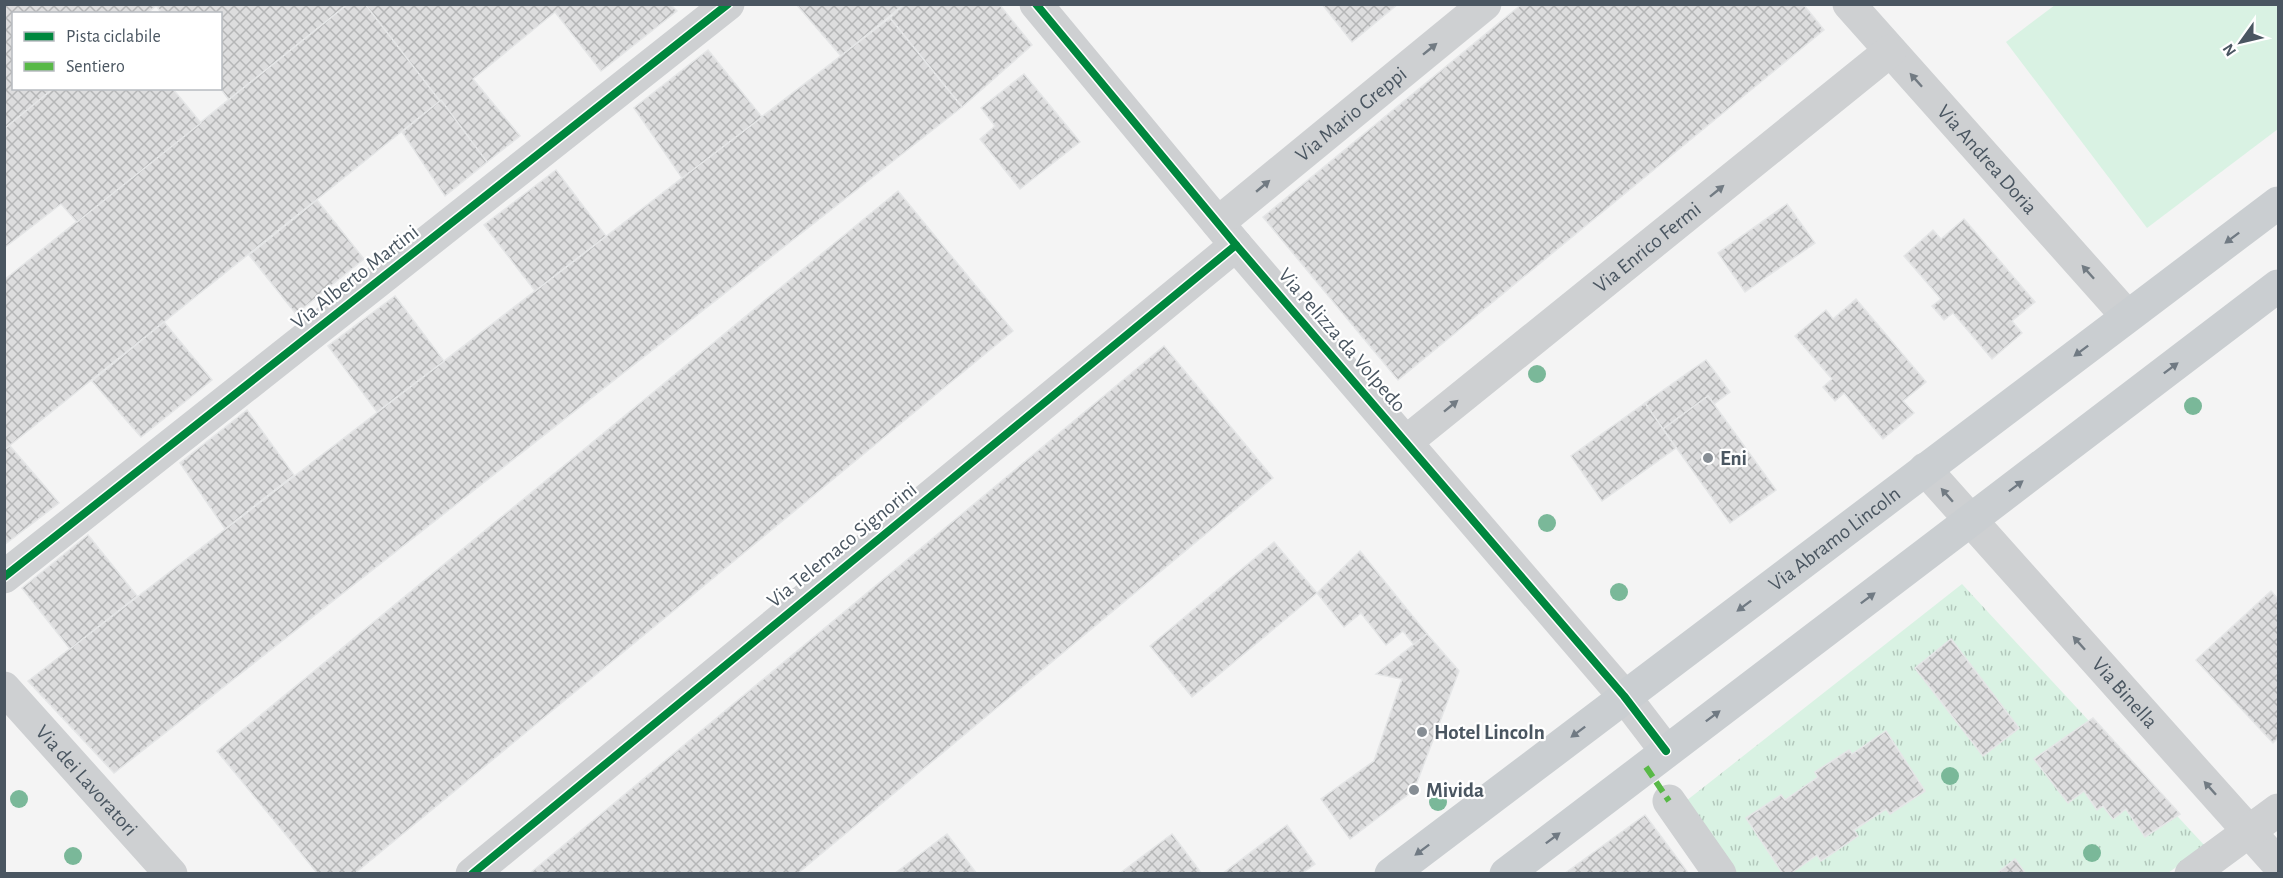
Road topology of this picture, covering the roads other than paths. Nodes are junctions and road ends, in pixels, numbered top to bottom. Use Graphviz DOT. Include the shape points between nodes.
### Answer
graph roads {
  1 [pos="728,4"];
  2 [pos="1036,4"];
  3 [pos="1485,4"];
  4 [pos="1849,4"];
  5 [pos="1890,51"];
  6 [pos="2278,203"];
  7 [pos="1227,234"];
  8 [pos="2278,286"];
  9 [pos="2127,315"];
  10 [pos="1406,442"];
  11 [pos="1925,469"];
  12 [pos="1970,521"];
  13 [pos="4,577"];
  14 [pos="4,688"];
  15 [pos="1624,696"];
  16 [pos="1666,751"];
  17 [pos="1670,801"];
  18 [pos="2278,810"];
  19 [pos="2249,832"];
  20 [pos="2278,864"];
  21 [pos="171,873"];
  22 [pos="472,873"];
  23 [pos="1391,873"];
  24 [pos="1506,873"];
  25 [pos="1720,873"];
  26 [pos="2191,873"];
  1 -- 13 [label="street, Via Alberto Martini"];
  2 -- 7 [label="street, Via Pelizza da Volpedo"];
  7 -- 3 [label="street, Via Mario Greppi, one-way"];
  4 -- 5 [label="street, Via Andrea Doria"];
  9 -- 5 [label="street, Via Andrea Doria, one-way"];
  10 -- 5 [label="street, Via Enrico Fermi, one-way"];
  6 -- 9 [label="main road, Via Abramo Lincoln, one-way"];
  7 -- 10 [label="street, Via Pelizza da Volpedo"];
  7 -- 22 [label="street, Via Telemaco Signorini"];
  12 -- 8 [label="main road, one-way"];
  9 -- 11 [label="main road, Via Abramo Lincoln, one-way"];
  10 -- 15 [label="street, Via Pelizza da Volpedo"];
  12 -- 11 [label="street, Via Binella, one-way"];
  11 -- 15 [label="main road, Via Abramo Lincoln, one-way"];
  16 -- 12 [label="main road, one-way"];
  19 -- 12 [label="street, Via Binella, one-way"];
  14 -- 21 [label="street, Via dei Lavoratori"];
  15 -- 16 [label="street, Via Pelizza da Volpedo"];
  15 -- 23 [label="main road, Via Abramo Lincoln, one-way"];
  24 -- 16 [label="main road, one-way"];
  17 -- 25 [label="street"];
  18 -- 19 [label="street"];
  19 -- 20 [label="street, Via Binella"];
  19 -- 26 [label="street"];
}
